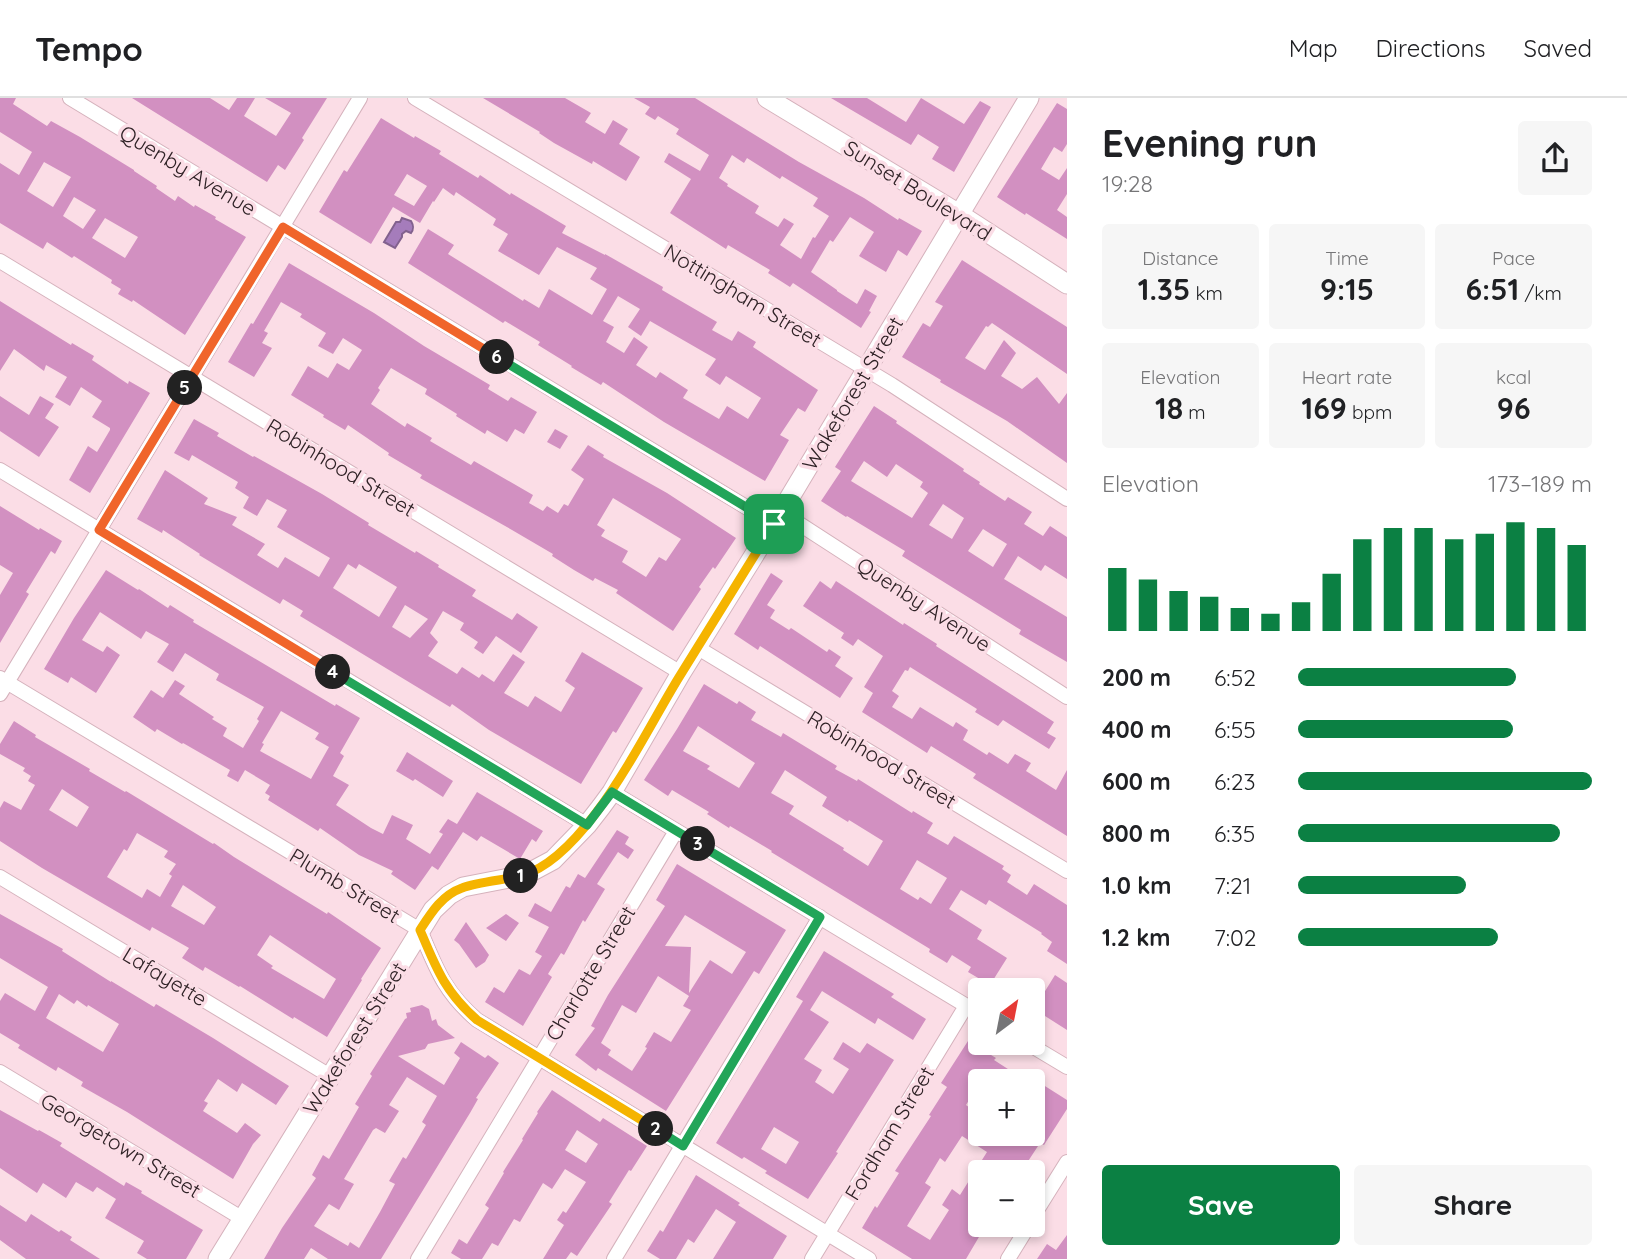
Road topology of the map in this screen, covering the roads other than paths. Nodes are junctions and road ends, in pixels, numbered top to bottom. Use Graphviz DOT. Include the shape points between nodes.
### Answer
graph roads {
  1 [pos="70,98"];
  2 [pos="360,98"];
  3 [pos="415,98"];
  4 [pos="767,98"];
  5 [pos="1029,98"];
  6 [pos="959,214"];
  7 [pos="283,227"];
  8 [pos="0,261"];
  9 [pos="1067,284"];
  10 [pos="866,370"];
  11 [pos="192,377"];
  12 [pos="0,470"];
  13 [pos="1067,499"];
  14 [pos="778,518"];
  15 [pos="99,530"];
  16 [pos="698,648"];
  17 [pos="681,673"];
  18 [pos="2,685"];
  19 [pos="1067,697"];
  20 [pos="612,792"];
  21 [pos="587,825"];
  22 [pos="676,831"];
  23 [pos="1067,871"];
  24 [pos="0,877"];
  25 [pos="820,917"];
  26 [pos="420,930"];
  27 [pos="966,1006"];
  28 [pos="1045,1054"];
  29 [pos="539,1058"];
  30 [pos="1067,1067"];
  31 [pos="0,1072"];
  32 [pos="330,1076"];
  33 [pos="683,1146"];
  34 [pos="1067,1162"];
  35 [pos="1045,1197"];
  36 [pos="243,1219"];
  37 [pos="828,1234"];
  38 [pos="1021,1237"];
  39 [pos="218,1259"];
  40 [pos="418,1259"];
  41 [pos="614,1259"];
  42 [pos="812,1259"];
  43 [pos="869,1259"];
  44 [pos="1008,1259"];
  1 -- 7 [label="street, Quenby Avenue"];
  2 -- 7 [label="street"];
  3 -- 10 [label="street, Nottingham Street"];
  4 -- 6 [label="street, Sunset Boulevard"];
  5 -- 6 [label="street, Wakeforest Street"];
  6 -- 9 [label="street, Sunset Boulevard"];
  6 -- 10 [label="street, Wakeforest Street"];
  7 -- 11 [label="street"];
  7 -- 14 [label="street, Quenby Avenue"];
  8 -- 11 [label="street, Robinhood Street"];
  10 -- 13 [label="street, Nottingham Street"];
  10 -- 14 [label="street, Wakeforest Street"];
  11 -- 15 [label="street"];
  11 -- 17 [label="street, Robinhood Street"];
  12 -- 15 [label="street"];
  14 -- 16 [label="street, Wakeforest Street"];
  14 -- 19 [label="street, Quenby Avenue"];
  15 -- 18 [label="street"];
  15 -- 21 [label="street"];
  16 -- 17 [label="street, Wakeforest Street"];
  16 -- 23 [label="street, Robinhood Street"];
  17 -- 20 [label="street, Wakeforest Street"];
  18 -- 26 [label="street, Plumb Street"];
  20 -- 21 [label="street, Wakeforest Street"];
  20 -- 22 [label="street"];
  21 -- 26 [label="street, Wakeforest Street" via="538,869 463,887 449,895"];
  22 -- 25 [label="street"];
  22 -- 29 [label="street, Charlotte Street"];
  24 -- 32 [label="street, Lafayette"];
  25 -- 27 [label="street"];
  25 -- 33 [label="street"];
  26 -- 29 [label="street, Plumb Street" via="435,966 461,1006"];
  26 -- 32 [label="street, Wakeforest Street"];
  27 -- 37 [label="street, Fordham Street"];
  28 -- 30 [label="street"];
  29 -- 33 [label="street, Plumb Street"];
  29 -- 40 [label="street, Charlotte Street"];
  31 -- 36 [label="street, Georgetown Street"];
  32 -- 36 [label="street, Wakeforest Street"];
  33 -- 37 [label="street, Plumb Street"];
  33 -- 41 [label="street"];
  34 -- 35 [label="street"];
  36 -- 39 [label="street, Wakeforest Street"];
  37 -- 42 [label="street, Fordham Street"];
  37 -- 43 [label="street, Plumb Street"];
  38 -- 44 [label="street"];
}
